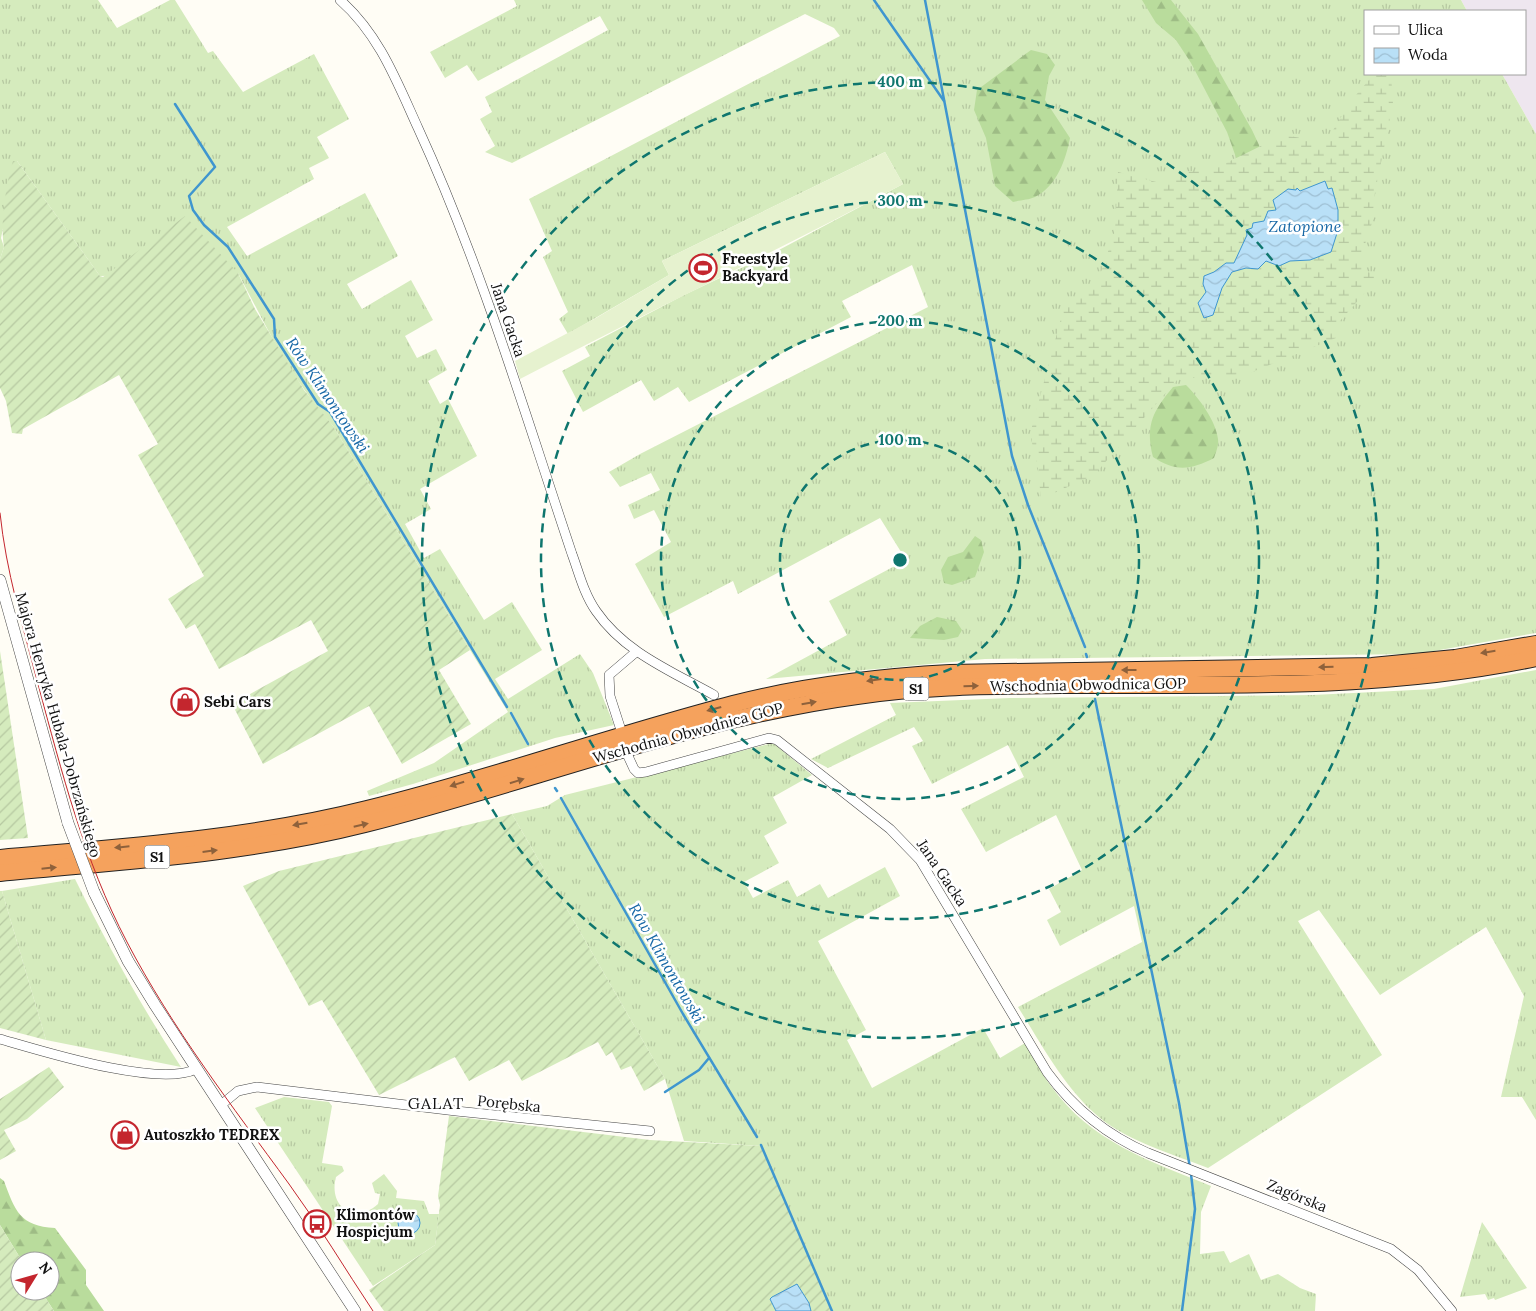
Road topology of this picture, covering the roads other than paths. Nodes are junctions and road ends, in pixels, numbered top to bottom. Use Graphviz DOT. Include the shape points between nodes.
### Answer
graph roads {
  1 [pos="340,0"];
  2 [pos="0,580"];
  3 [pos="1536,644"];
  4 [pos="636,652"];
  5 [pos="1536,658"];
  6 [pos="714,695"];
  7 [pos="620,727"];
  8 [pos="628,756"];
  9 [pos="0,858"];
  10 [pos="0,873"];
  11 [pos="0,1039"];
  12 [pos="196,1069"];
  13 [pos="221,1105"];
  14 [pos="650,1132"];
  15 [pos="1112,1135"];
  16 [pos="355,1311"];
  17 [pos="1452,1311"];
  1 -- 4 [label="street, Jana Gacka" via="369,29 387,60 461,226 585,589 595,610"];
  2 -- 12 [label="street, Majora Henryka Hubala-Dobrzańskiego, bridge" via="68,823 94,892 128,961"];
  3 -- 9 [label="highway, Wschodnia Obwodnica GOP / S1, one-way" via="1455,658 1372,666 950,673 810,688 735,704 397,802 327,819 205,838"];
  4 -- 6 [label="street, Jana Gacka"];
  4 -- 7 [label="street" via="609,675 610,696"];
  10 -- 5 [label="highway, Wschodnia Obwodnica GOP / S1, one-way" via="189,854 313,835 412,812 708,725 788,706 860,695 987,686 1346,681 1432,674"];
  8 -- 15 [label="street, Jana Gacka" via="638,773 769,738 784,745 910,847 934,879 1047,1072 1070,1100"];
  11 -- 12 [label="street" via="62,1057 137,1071 178,1075"];
  12 -- 13 [label="street, Majora Henryka Hubala-Dobrzańskiego"];
  13 -- 14 [label="street, Porębska" via="238,1091 257,1087"];
  13 -- 16 [label="street, Majora Henryka Hubala-Dobrzańskiego"];
  15 -- 17 [label="street, Zagórska" via="1148,1153 1391,1249 1418,1270"];
}
